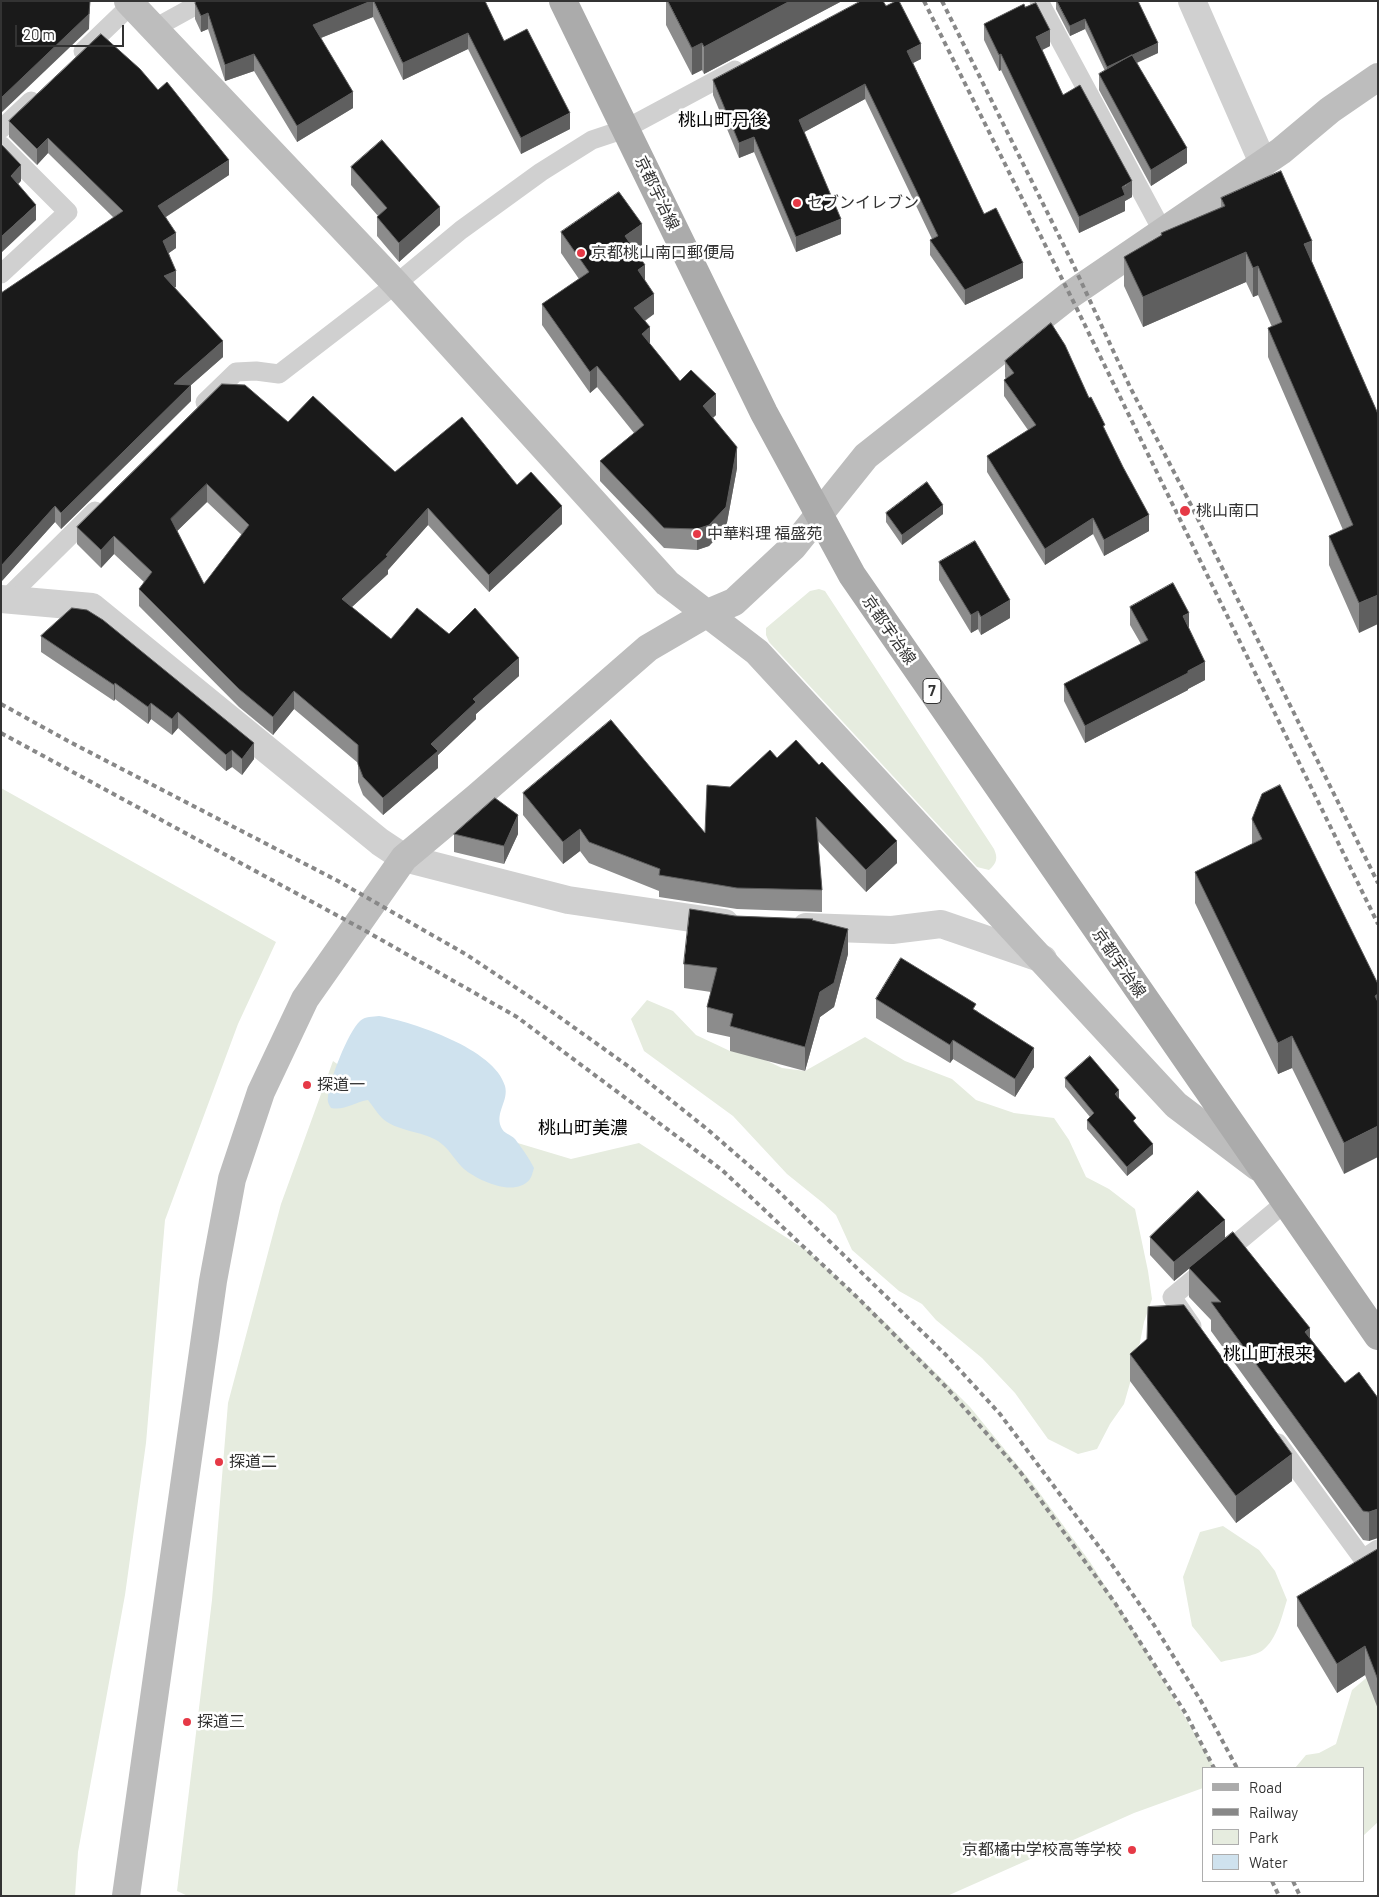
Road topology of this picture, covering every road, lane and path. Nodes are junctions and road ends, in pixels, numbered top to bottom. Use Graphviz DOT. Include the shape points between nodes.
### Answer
graph roads {
  1 [pos="204,1"];
  2 [pos="563,1"];
  3 [pos="1039,1"];
  4 [pos="1192,1"];
  5 [pos="129,3"];
  6 [pos="153,28"];
  7 [pos="752,62"];
  8 [pos="67,66"];
  9 [pos="1378,78"];
  10 [pos="45,87"];
  11 [pos="625,129"];
  12 [pos="1,132"];
  13 [pos="1263,163"];
  14 [pos="1163,232"];
  15 [pos="1,274"];
  16 [pos="396,284"];
  17 [pos="194,414"];
  18 [pos="110,496"];
  19 [pos="818,515"];
  20 [pos="3,600"];
  21 [pos="708,613"];
  22 [pos="404,858"];
  23 [pos="746,925"];
  24 [pos="785,926"];
  25 [pos="1043,959"];
  26 [pos="1262,1170"];
  27 [pos="1286,1202"];
  28 [pos="1378,1336"];
  29 [pos="1201,1337"];
  30 [pos="1270,1432"];
  31 [pos="1378,1549"];
  32 [pos="126,1896"];
  1 -- 6 [label="lane"];
  2 -- 11 [label="main road, 京都宇治線 / 7"];
  3 -- 14 [label="lane"];
  4 -- 13 [label="street"];
  5 -- 6 [label="street"];
  5 -- 8 [label="lane"];
  6 -- 16 [label="street"];
  7 -- 11 [label="lane"];
  9 -- 13 [label="street" via="1330,110"];
  10 -- 12 [label="lane"];
  11 -- 16 [label="lane" via="592,140 541,172 461,230"];
  11 -- 19 [label="main road, 京都宇治線 / 7" via="764,413"];
  12 -- 15 [label="lane" via="68,212"];
  13 -- 14 [label="street"];
  14 -- 19 [label="street" via="1070,296 866,456"];
  16 -- 17 [label="lane" via="279,374 236,372"];
  16 -- 21 [label="street" via="667,583"];
  18 -- 20 [label="lane"];
  19 -- 21 [label="street" via="793,547 734,602"];
  19 -- 26 [label="main road, 京都宇治線 / 7" via="852,575"];
  20 -- 22 [label="street" via="92,607 372,836"];
  21 -- 22 [label="street" via="648,648"];
  21 -- 25 [label="street" via="757,652"];
  22 -- 23 [label="street" via="568,900"];
  22 -- 32 [label="street" via="305,999 261,1092 232,1179 213,1281"];
  24 -- 25 [label="street" via="892,930 941,924"];
  25 -- 26 [label="street" via="1176,1104"];
  26 -- 27 [label="main road, 京都宇治線 / 7"];
  27 -- 28 [label="main road, 京都宇治線 / 7"];
  27 -- 29 [label="lane" via="1172,1297"];
  30 -- 31 [label="lane" via="1363,1558"];
}
